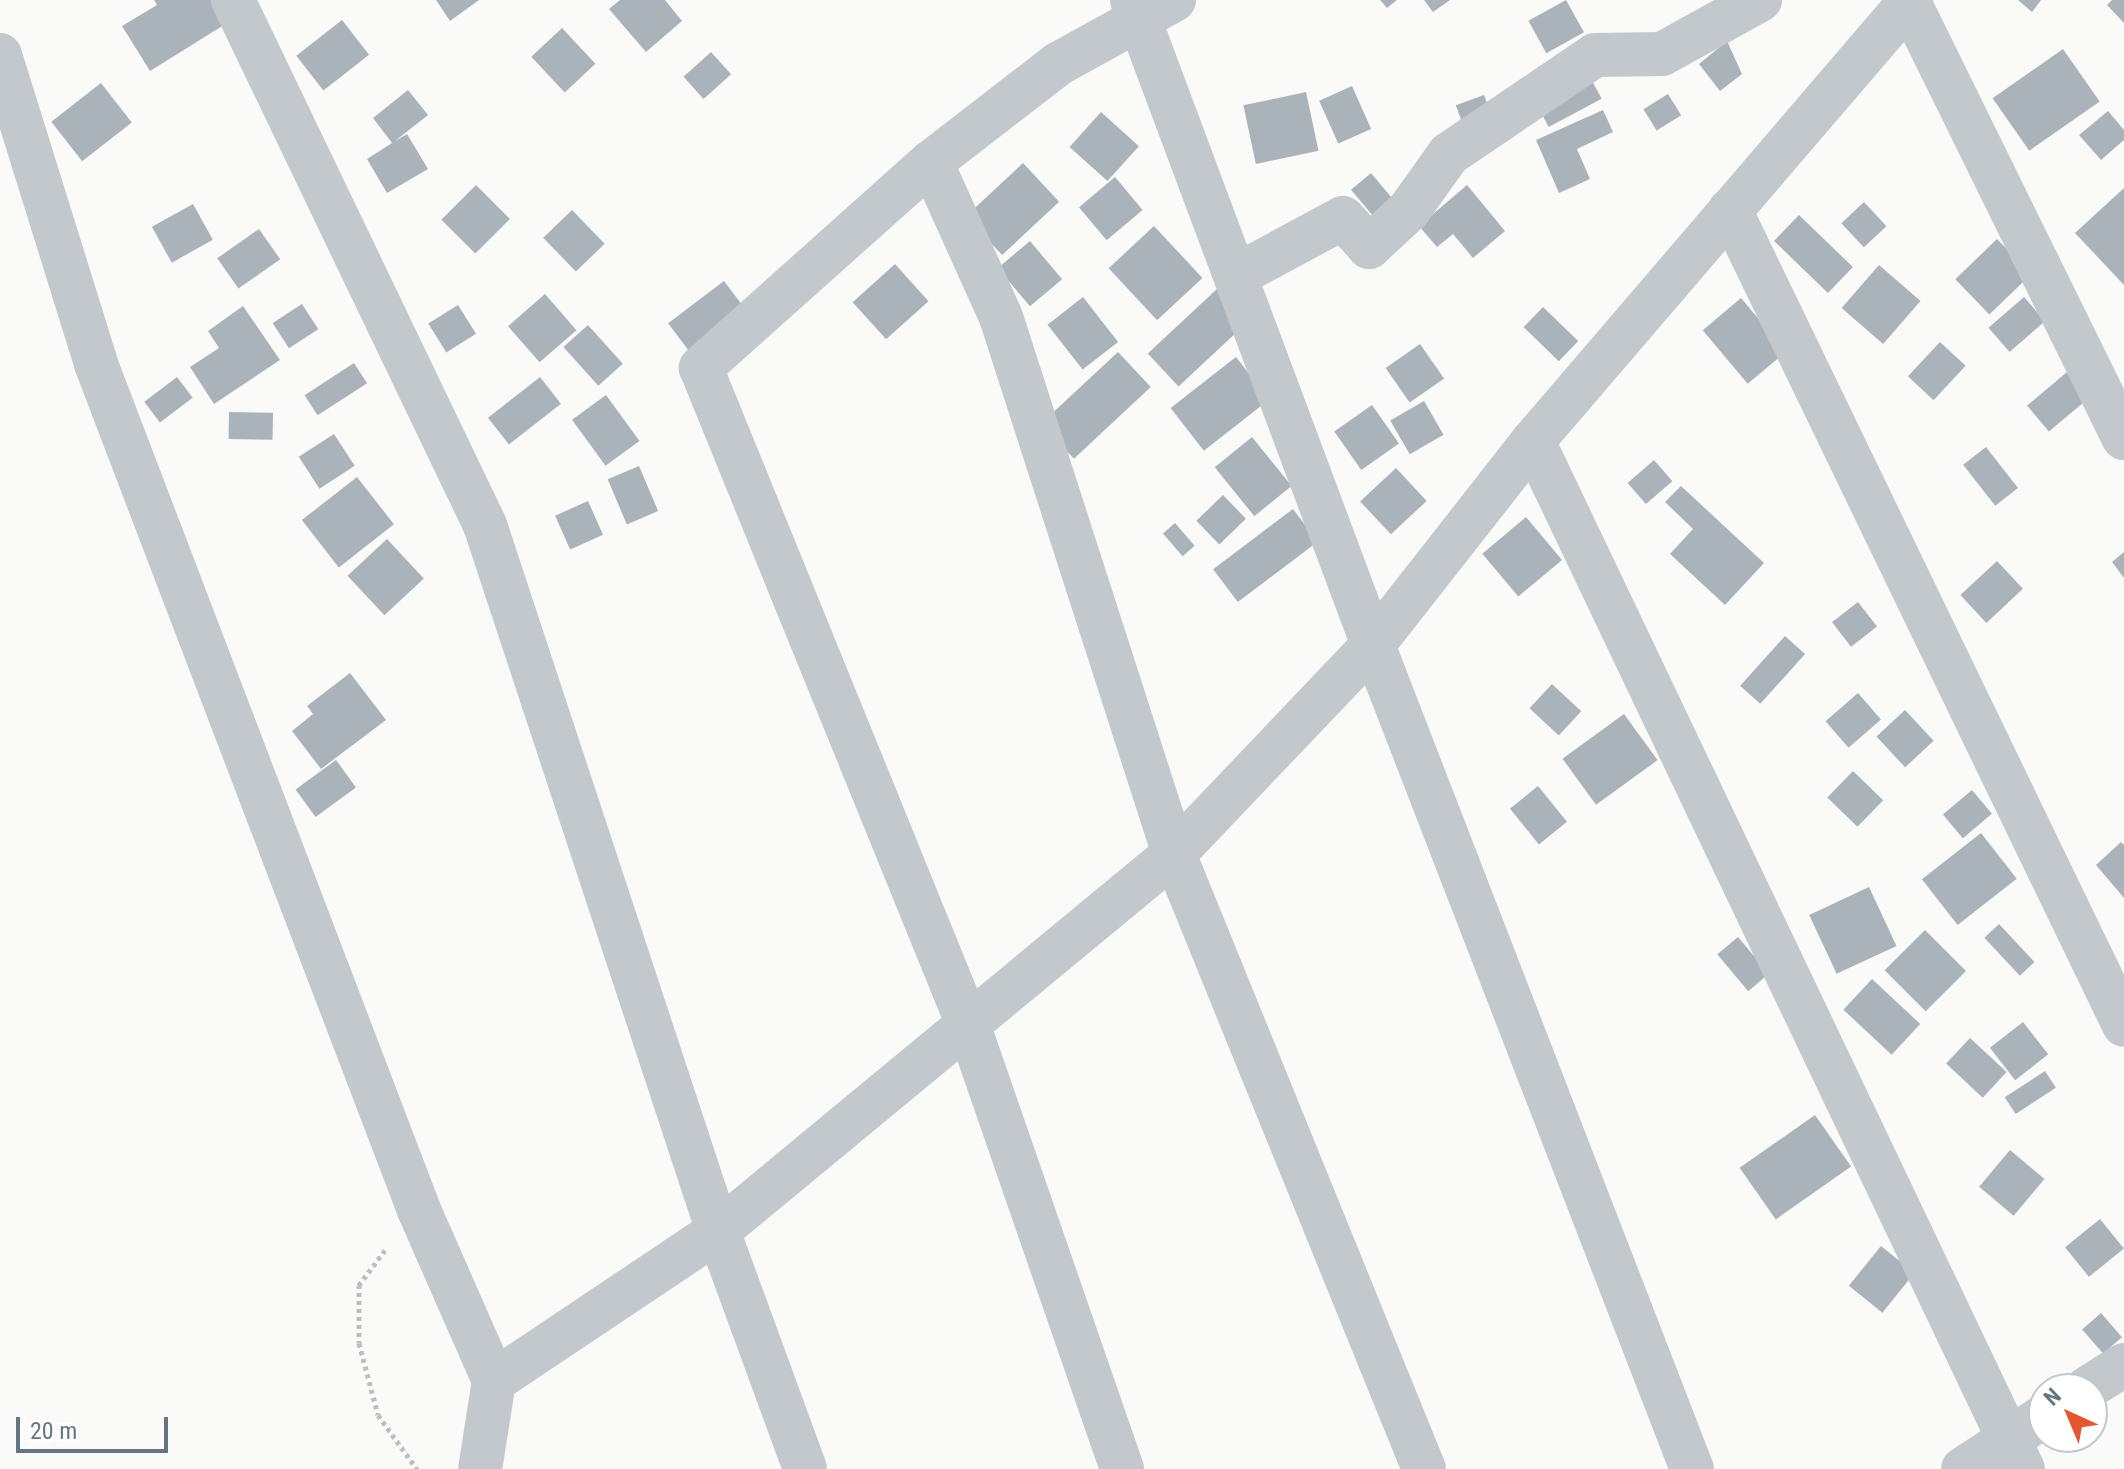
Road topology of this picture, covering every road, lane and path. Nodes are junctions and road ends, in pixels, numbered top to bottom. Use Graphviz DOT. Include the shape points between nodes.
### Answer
graph roads {
  1 [pos="233,0"];
  2 [pos="1760,0"];
  3 [pos="1910,1"];
  4 [pos="1149,6"];
  5 [pos="0,55"];
  6 [pos="931,162"];
  7 [pos="1730,210"];
  8 [pos="1237,275"];
  9 [pos="2124,438"];
  10 [pos="1533,441"];
  11 [pos="1373,645"];
  12 [pos="1174,854"];
  13 [pos="2124,1025"];
  14 [pos="969,1027"];
  15 [pos="419,1210"];
  16 [pos="718,1231"];
  17 [pos="494,1381"];
  18 [pos="2026,1441"];
  19 [pos="417,1469"];
  20 [pos="480,1469"];
  21 [pos="805,1469"];
  22 [pos="1122,1469"];
  23 [pos="1424,1469"];
  24 [pos="1692,1469"];
  25 [pos="1963,1469"];
  1 -- 16 [label="street" via="485,525"];
  2 -- 8 [label="street" via="1662,54 1595,55 1449,154 1409,210 1369,247 1343,218"];
  3 -- 7 [label="street"];
  3 -- 9 [label="street"];
  4 -- 6 [label="street" via="1058,64"];
  4 -- 8 [label="street"];
  5 -- 15 [label="street" via="96,364"];
  6 -- 12 [label="street" via="1001,317"];
  6 -- 14 [label="street" via="701,368"];
  7 -- 10 [label="street"];
  7 -- 13 [label="street"];
  8 -- 11 [label="street"];
  10 -- 11 [label="street"];
  10 -- 18 [label="street"];
  11 -- 12 [label="street"];
  11 -- 24 [label="street"];
  12 -- 14 [label="street"];
  12 -- 23 [label="street"];
  14 -- 16 [label="street"];
  14 -- 22 [label="street"];
  15 -- 17 [label="street"];
  15 -- 19 [label="path" via="359,1285 359,1343 378,1415"];
  16 -- 17 [label="street"];
  16 -- 21 [label="street"];
  17 -- 20 [label="street"];
  18 -- 25 [label="street"];
}
